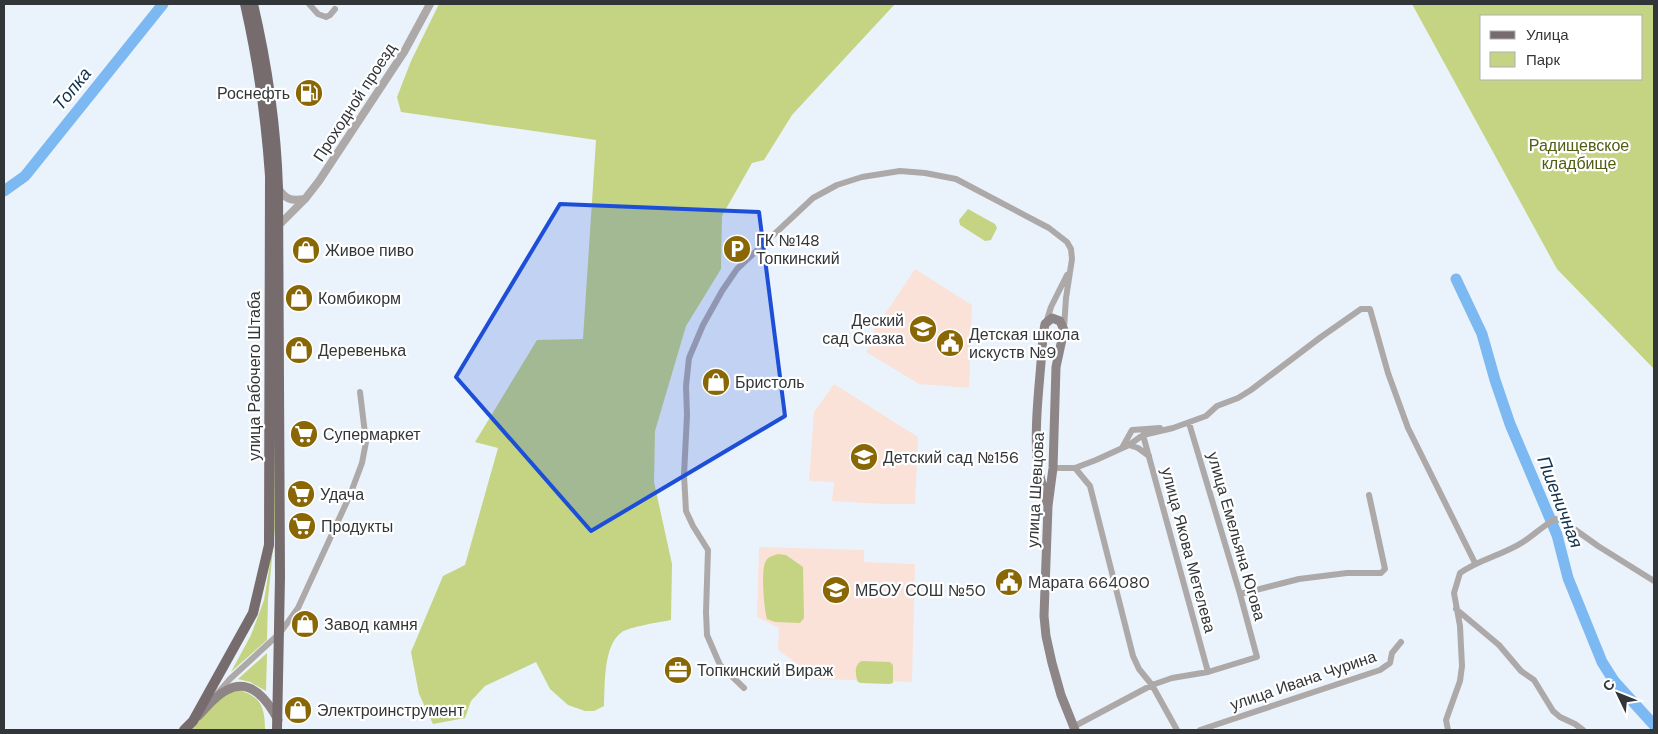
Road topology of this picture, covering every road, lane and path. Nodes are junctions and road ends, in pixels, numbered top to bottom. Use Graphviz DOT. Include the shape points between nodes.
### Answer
graph roads {
  1 [pos="245,4"];
  2 [pos="253,4"];
  3 [pos="309,4"];
  4 [pos="430,4"];
  5 [pos="335,9"];
  6 [pos="278,188"];
  7 [pos="305,199"];
  8 [pos="270,214"];
  9 [pos="279,226"];
  10 [pos="269,234"];
  11 [pos="1070,269"];
  12 [pos="1045,324"];
  13 [pos="1064,330"];
  14 [pos="360,392"];
  15 [pos="1189,423"];
  16 [pos="1173,428"];
  17 [pos="1144,435"];
  18 [pos="1126,447"];
  19 [pos="1149,456"];
  20 [pos="1053,468"];
  21 [pos="1075,468"];
  22 [pos="1370,495"];
  23 [pos="1048,506"];
  24 [pos="1475,563"];
  25 [pos="1654,581"];
  26 [pos="1240,594"];
  27 [pos="1456,608"];
  28 [pos="280,633"];
  29 [pos="1402,642"];
  30 [pos="1208,672"];
  31 [pos="1152,685"];
  32 [pos="744,688"];
  33 [pos="193,721"];
  34 [pos="277,725"];
  35 [pos="1074,728"];
  36 [pos="186,730"];
  37 [pos="1177,730"];
  38 [pos="1200,730"];
  39 [pos="1448,730"];
  40 [pos="1583,730"];
  1 -- 8 [label="main road, улица Рабочего Штаба" via="268,137"];
  2 -- 6 [label="main road, улица Рабочего Штаба" via="274,124"];
  3 -- 5 [label="street" via="326,17"];
  4 -- 7 [label="street, Проходной проезд" via="404,52"];
  6 -- 7 [label="street" via="284,197 291,200"];
  6 -- 9 [label="main road, улица Рабочего Штаба"];
  7 -- 9 [label="street, Проходной проезд"];
  8 -- 9 [label="street"];
  8 -- 10 [label="main road, улица Рабочего Штаба"];
  9 -- 10 [label="street, Проходной проезд"];
  9 -- 28 [label="main road, улица Рабочего Штаба"];
  10 -- 33 [label="main road, улица Рабочего Штаба" via="269,545 253,613"];
  11 -- 12 [label="street"];
  11 -- 13 [label="street, улица Шевцова"];
  11 -- 32 [label="street, улица Шевцова" via="1071,249 1049,228 956,179 900,171 862,177 813,198 738,269 703,324 689,358 684,475 686,511 708,550 707,635 720,666"];
  12 -- 13 [label="main road" via="1056,318"];
  12 -- 23 [label="main road" via="1037,457"];
  13 -- 20 [label="main road, улица Шевцова" via="1056,367"];
  14 -- 28 [label="street" via="366,442 362,463 298,608"];
  15 -- 16 [label="street"];
  15 -- 24 [label="street" via="1251,390 1336,326 1361,310 1370,309 1408,428"];
  15 -- 26 [label="street, улица Емельяна Югова"];
  16 -- 17 [label="street"];
  16 -- 18 [label="street" via="1132,430"];
  17 -- 18 [label="street"];
  17 -- 19 [label="street, улица Якова Метелева"];
  18 -- 19 [label="street" via="1138,448"];
  18 -- 21 [label="street"];
  19 -- 30 [label="street, улица Якова Метелева"];
  20 -- 21 [label="street"];
  20 -- 23 [label="main road, улица Шевцова"];
  21 -- 31 [label="street" via="1090,486 1133,656"];
  22 -- 26 [label="street" via="1386,569 1381,573 1299,579"];
  23 -- 35 [label="main road, улица Шевцова" via="1046,636 1061,695"];
  24 -- 25 [label="street" via="1523,542 1555,519 1563,521"];
  24 -- 27 [label="street" via="1460,573 1454,593"];
  26 -- 30 [label="street, улица Емельяна Югова" via="1257,657"];
  27 -- 39 [label="street" via="1462,666 1446,720"];
  27 -- 40 [label="street" via="1534,680 1553,711"];
  28 -- 33 [label="street" via="230,679"];
  28 -- 34 [label="main road, улица Рабочего Штаба"];
  29 -- 38 [label="street, улица Ивана Чурина" via="1392,653 1390,663 1380,670"];
  30 -- 31 [label="street"];
  31 -- 35 [label="street"];
  31 -- 37 [label="street"];
  33 -- 34 [label="main road" via="225,690 243,687 262,696"];
  33 -- 36 [label="main road, улица Рабочего Штаба"];
}
